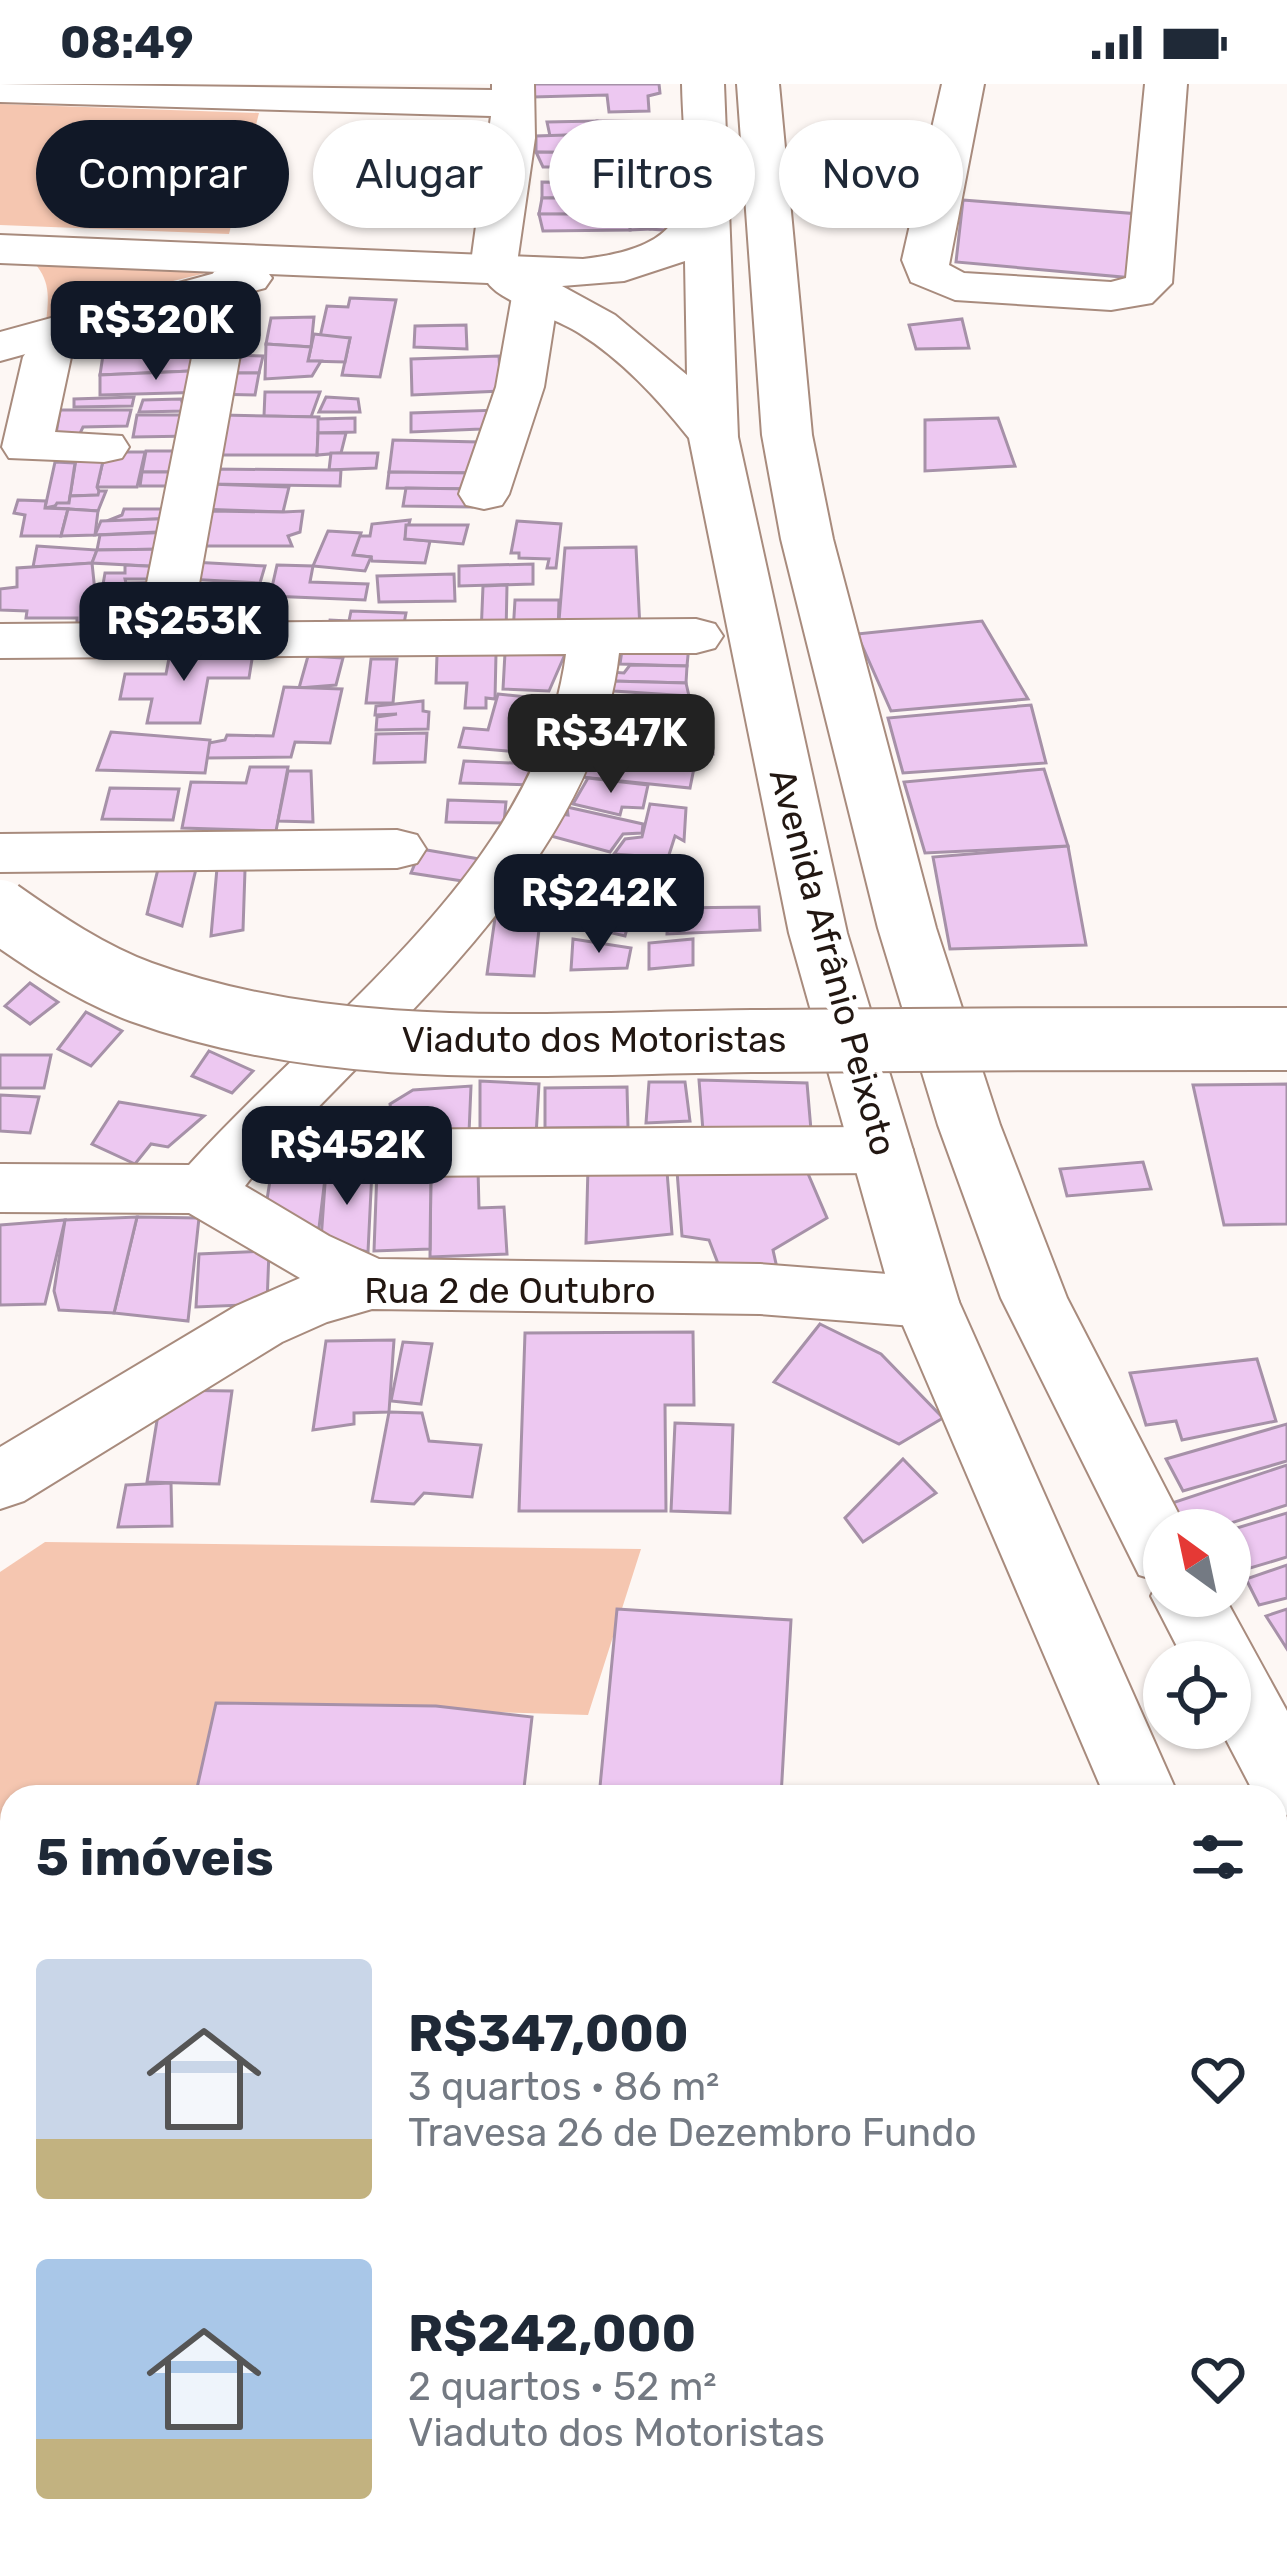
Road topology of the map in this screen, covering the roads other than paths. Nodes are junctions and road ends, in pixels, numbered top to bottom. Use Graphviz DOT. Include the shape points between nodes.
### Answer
graph roads {
  1 [pos="704,84"];
  2 [pos="758,84"];
  3 [pos="1166,84"];
  4 [pos="0,88"];
  5 [pos="241,89"];
  6 [pos="514,94"];
  7 [pos="948,98"];
  8 [pos="705,120"];
  9 [pos="696,228"];
  10 [pos="708,228"];
  11 [pos="0,249"];
  12 [pos="0,260"];
  13 [pos="329,265"];
  14 [pos="514,281"];
  15 [pos="230,282"];
  16 [pos="773,290"];
  17 [pos="710,318"];
  18 [pos="603,323"];
  19 [pos="14,354"];
  20 [pos="0,392"];
  21 [pos="713,437"];
  22 [pos="104,447"];
  23 [pos="484,494"];
  24 [pos="696,636"];
  25 [pos="595,640"];
  26 [pos="0,641"];
  27 [pos="162,641"];
  28 [pos="6,843"];
  29 [pos="397,849"];
  30 [pos="0,911"];
  31 [pos="1287,1039"];
  32 [pos="882,1150"];
  33 [pos="219,1173"];
  34 [pos="0,1188"];
  35 [pos="372,1284"];
  36 [pos="926,1302"];
  37 [pos="0,1481"];
  38 [pos="1143,1513"];
  39 [pos="1251,1715"];
  40 [pos="1287,1782"];
  41 [pos="1137,1785"];
  1 -- 8 [label="main road, Avenida Afrânio Peixoto"];
  2 -- 16 [label="main road"];
  3 -- 7 [label="main road" via="1149,283 1135,293 955,286 927,272"];
  4 -- 5 [label="main road"];
  5 -- 6 [label="main road"];
  6 -- 14 [label="main road"];
  9 -- 14 [label="main road" via="656,259"];
  10 -- 17 [label="main road, Avenida Afrânio Peixoto"];
  11 -- 13 [label="main road"];
  12 -- 19 [label="main road" via="26,280"];
  13 -- 14 [label="main road"];
  13 -- 15 [label="main road"];
  14 -- 18 [label="main road"];
  14 -- 23 [label="main road" via="520,387"];
  15 -- 19 [label="main road"];
  15 -- 27 [label="main road"];
  16 -- 17 [label="main road"];
  16 -- 38 [label="main road" via="807,539 914,950 1034,1298"];
  17 -- 18 [label="main road" via="662,328"];
  17 -- 21 [label="main road, Avenida Afrânio Peixoto"];
  18 -- 21 [label="main road" via="684,397"];
  19 -- 20 [label="main road"];
  19 -- 22 [label="main road" via="27,447"];
  21 -- 32 [label="main road, Avenida Afrânio Peixoto" via="818,933"];
  24 -- 25 [label="main road"];
  25 -- 27 [label="main road"];
  25 -- 33 [label="main road" via="586,697 562,754 477,895 424,964"];
  26 -- 27 [label="main road"];
  28 -- 29 [label="main road"];
  30 -- 31 [label="main road, Viaduto dos Motoristas, bridge" via="53,949 141,992 316,1034 524,1042"];
  32 -- 33 [label="main road"];
  32 -- 36 [label="main road, Avenida Afrânio Peixoto"];
  33 -- 34 [label="main road" via="165,1186"];
  33 -- 35 [label="main road" via="306,1253"];
  35 -- 36 [label="main road, Rua 2 de Outubro" via="760,1289"];
  35 -- 37 [label="main road, Rua 2 de Outubro" via="259,1324"];
  36 -- 41 [label="main road, Avenida Afrânio Peixoto"];
  39 -- 40 [label="main road"];
}
